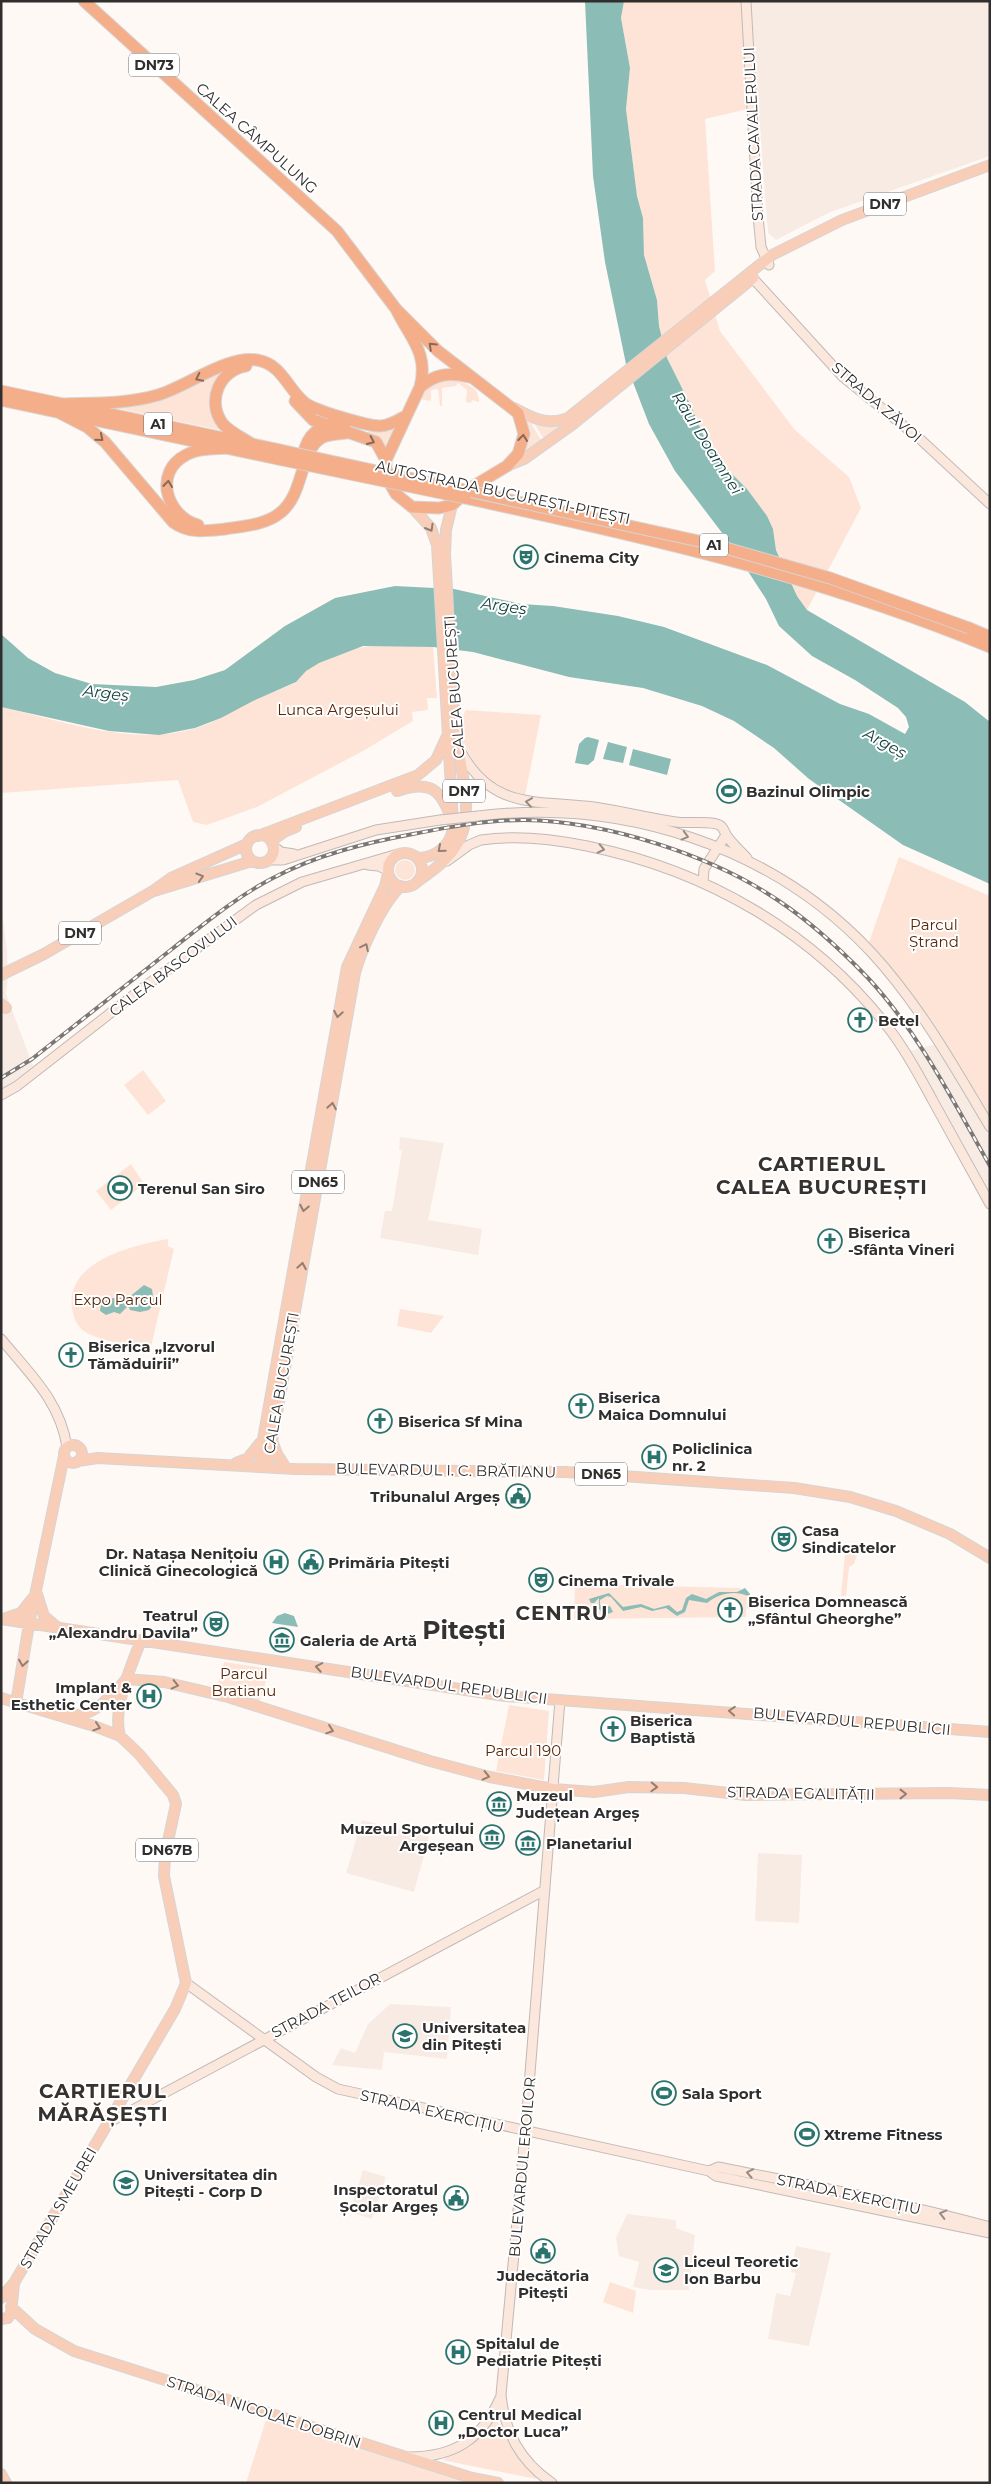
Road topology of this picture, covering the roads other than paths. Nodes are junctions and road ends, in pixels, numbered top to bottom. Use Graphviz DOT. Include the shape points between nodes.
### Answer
graph roads {
  1 [pos="84,1"];
  2 [pos="746,1"];
  3 [pos="990,165"];
  4 [pos="767,263"];
  5 [pos="751,276"];
  6 [pos="396,308"];
  7 [pos="469,378"];
  8 [pos="420,387"];
  9 [pos="1,391"];
  10 [pos="609,391"];
  11 [pos="1,400"];
  12 [pos="298,406"];
  13 [pos="61,408"];
  14 [pos="514,408"];
  15 [pos="404,417"];
  16 [pos="361,423"];
  17 [pos="324,426"];
  18 [pos="346,433"];
  19 [pos="252,444"];
  20 [pos="307,444"];
  21 [pos="228,448"];
  22 [pos="279,454"];
  23 [pos="386,460"];
  24 [pos="507,466"];
  25 [pos="990,504"];
  26 [pos="452,505"];
  27 [pos="412,507"];
  28 [pos="441,555"];
  29 [pos="969,633"];
  30 [pos="990,637"];
  31 [pos="990,647"];
  32 [pos="450,708"];
  33 [pos="448,735"];
  34 [pos="458,746"];
  35 [pos="681,823"];
  36 [pos="652,826"];
  37 [pos="454,827"];
  38 [pos="726,835"];
  39 [pos="258,836"];
  40 [pos="247,844"];
  41 [pos="272,844"];
  42 [pos="717,848"];
  43 [pos="294,854"];
  44 [pos="398,854"];
  45 [pos="417,858"];
  46 [pos="747,859"];
  47 [pos="269,860"];
  48 [pos="252,861"];
  49 [pos="360,866"];
  50 [pos="438,867"];
  51 [pos="671,869"];
  52 [pos="704,869"];
  53 [pos="388,872"];
  54 [pos="418,880"];
  55 [pos="703,883"];
  56 [pos="401,886"];
  57 [pos="153,891"];
  58 [pos="1,975"];
  59 [pos="1,1095"];
  60 [pos="990,1127"];
  61 [pos="990,1204"];
  62 [pos="1,1339"];
  63 [pos="268,1438"];
  64 [pos="73,1454"];
  65 [pos="229,1464"];
  66 [pos="262,1467"];
  67 [pos="286,1468"];
  68 [pos="990,1558"];
  69 [pos="36,1589"];
  70 [pos="2,1619"];
  71 [pos="30,1624"];
  72 [pos="58,1628"];
  73 [pos="141,1640"];
  74 [pos="126,1679"];
  75 [pos="1,1698"];
  76 [pos="560,1700"];
  77 [pos="16,1703"];
  78 [pos="48,1712"];
  79 [pos="990,1732"];
  80 [pos="120,1736"];
  81 [pos="553,1789"];
  82 [pos="990,1795"];
  83 [pos="544,1890"];
  84 [pos="186,1983"];
  85 [pos="263,2039"];
  86 [pos="108,2123"];
  87 [pos="526,2132"];
  88 [pos="709,2171"];
  89 [pos="990,2227"];
  90 [pos="990,2233"];
  91 [pos="6,2303"];
  92 [pos="3,2320"];
  93 [pos="35,2329"];
  94 [pos="501,2395"];
  95 [pos="406,2457"];
  96 [pos="1,2474"];
  97 [pos="6,2483"];
  98 [pos="498,2483"];
  99 [pos="552,2483"];
  1 -- 6 [label="highway, CALEA CÂMPULUNG / DN73" via="337,231"];
  2 -- 4 [label="main road, STRADA CAVALERULUI" via="758,216 761,248"];
  3 -- 4 [label="main road, DN7" via="816,231"];
  4 -- 5 [label="main road, DN7"];
  5 -- 10 [label="main road, DN7"];
  5 -- 25 [label="main road, STRADA ZĂVOI" via="843,377 920,439"];
  7 -- 6 [label="highway, CALEA CÂMPULUNG, one-way"];
  6 -- 8 [label="highway, CALEA CÂMPULUNG" via="420,354 423,375"];
  7 -- 8 [label="highway, DN7" via="456,374 441,375"];
  7 -- 14 [label="highway, CALEA CÂMPULUNG / DN7"];
  8 -- 15 [label="highway, CALEA CÂMPULUNG"];
  9 -- 13 [label="highway, AUTOSTRADA BUCUREȘTI-PITEȘTI / A1"];
  10 -- 14 [label="main road, DN7" via="559,421 540,421"];
  10 -- 24 [label="main road, DN7" via="535,452"];
  11 -- 13 [label="highway, AUTOSTRADA BUCUREȘTI-PITEȘTI / A1"];
  12 -- 17 [label="highway"];
  12 -- 19 [label="highway" via="279,378 265,368 248,365 229,373 218,389 215,402 218,414 226,426"];
  12 -- 20 [label="highway" via="306,423"];
  16 -- 13 [label="highway, one-way" via="307,405 279,371 253,360 232,362 188,384 149,397"];
  13 -- 18 [label="highway, one-way" via="105,442 173,522 199,531 254,524 276,516 295,496 315,443 325,436"];
  13 -- 19 [label="highway, AUTOSTRADA BUCUREȘTI-PITEȘTI / A1"];
  13 -- 21 [label="highway, AUTOSTRADA BUCUREȘTI-PITEȘTI / A1"];
  24 -- 14 [label="highway, DN7, one-way" via="524,441 522,420"];
  15 -- 16 [label="highway" via="386,426"];
  15 -- 23 [label="highway, CALEA CÂMPULUNG"];
  16 -- 17 [label="highway" via="340,421"];
  17 -- 18 [label="highway"];
  17 -- 20 [label="highway"];
  18 -- 23 [label="highway, one-way" via="376,442"];
  19 -- 22 [label="highway, AUTOSTRADA BUCUREȘTI-PITEȘTI / A1"];
  20 -- 21 [label="highway, one-way" via="290,494 273,512 255,519 211,526 186,521 173,509 167,495 171,469 187,454"];
  21 -- 22 [label="highway, AUTOSTRADA BUCUREȘTI-PITEȘTI / A1"];
  22 -- 29 [label="highway, AUTOSTRADA BUCUREȘTI-PITEȘTI / A1, bridge" via="709,553"];
  23 -- 27 [label="highway, DN7" via="388,483"];
  24 -- 26 [label="highway, DN7" via="472,487"];
  26 -- 27 [label="highway" via="426,509"];
  26 -- 28 [label="main road, CALEA BUCUREȘTI / DN7"];
  27 -- 28 [label="main road, CALEA BUCUREȘTI / DN7, one-way" via="431,528"];
  28 -- 32 [label="main road, CALEA BUCUREȘTI / DN7"];
  29 -- 30 [label="highway, AUTOSTRADA BUCUREȘTI-PITEȘTI / A1"];
  29 -- 31 [label="highway, AUTOSTRADA BUCUREȘTI-PITEȘTI / A1"];
  32 -- 33 [label="main road, CALEA BUCUREȘTI / DN7"];
  32 -- 34 [label="main road, CALEA BUCUREȘTI / DN7"];
  33 -- 37 [label="main road, CALEA BUCUREȘTI / DN7"];
  33 -- 39 [label="main road, DN7" via="429,767 408,780"];
  35 -- 34 [label="main road, one-way" via="615,810 508,797 481,781"];
  34 -- 50 [label="main road, CALEA BUCUREȘTI / DN7" via="466,821 456,846"];
  35 -- 36 [label="main road"];
  35 -- 38 [label="main road" via="716,824"];
  36 -- 42 [label="main road, one-way"];
  36 -- 43 [label="main road, bridge" via="569,813 520,812 391,827"];
  37 -- 41 [label="main road, DN7" via="442,797 431,788 417,786 292,828"];
  37 -- 45 [label="main road, one-way" via="444,848 430,857"];
  38 -- 42 [label="main road"];
  38 -- 46 [label="main road"];
  39 -- 40 [label="main road, DN7"];
  39 -- 41 [label="main road" via="266,837"];
  40 -- 48 [label="main road" via="246,851"];
  40 -- 57 [label="main road, DN7" via="182,872"];
  41 -- 43 [label="main road" via="281,852"];
  41 -- 47 [label="main road" via="273,854"];
  42 -- 46 [label="main road"];
  42 -- 52 [label="main road"];
  43 -- 47 [label="main road" via="280,860"];
  44 -- 45 [label="main road" via="410,853"];
  44 -- 49 [label="main road, CALEA BASCOVULUI"];
  44 -- 53 [label="main road" via="390,861"];
  45 -- 54 [label="main road" via="422,869"];
  46 -- 60 [label="main road" via="821,907 871,952 936,1036"];
  47 -- 48 [label="main road, DN7" via="261,863"];
  57 -- 48 [label="main road, DN7, one-way"];
  49 -- 53 [label="main road, CALEA BASCOVULUI" via="373,865"];
  49 -- 59 [label="main road, CALEA BASCOVULUI" via="302,882 256,905"];
  50 -- 51 [label="main road, one-way" via="476,842 509,839 562,841 608,850"];
  50 -- 54 [label="main road, CALEA BUCUREȘTI / DN7"];
  51 -- 52 [label="main road"];
  51 -- 55 [label="main road"];
  52 -- 55 [label="main road"];
  53 -- 56 [label="main road" via="392,882"];
  53 -- 63 [label="main road, CALEA BUCUREȘTI / DN65, one-way" via="385,886 347,967"];
  54 -- 56 [label="main road, DN7" via="410,886"];
  55 -- 61 [label="main road" via="746,903 786,930 872,1008 907,1054"];
  63 -- 56 [label="main road, CALEA BUCUREȘTI / DN65, one-way" via="355,973 385,907"];
  57 -- 58 [label="main road, DN7" via="20,968"];
  62 -- 64 [label="main road" via="45,1390"];
  63 -- 65 [label="main road" via="248,1458"];
  63 -- 66 [label="main road, CALEA BUCUREȘTI" via="260,1456"];
  63 -- 67 [label="main road"];
  64 -- 65 [label="main road, BULEVARDUL I. C. BRĂTIANU"];
  64 -- 69 [label="main road" via="62,1470"];
  65 -- 66 [label="main road, BULEVARDUL I. C. BRĂTIANU"];
  66 -- 67 [label="main road, BULEVARDUL I. C. BRĂTIANU / DN65"];
  67 -- 68 [label="main road, BULEVARDUL I. C. BRĂTIANU / DN65" via="566,1472 794,1488 850,1497 896,1511 950,1534"];
  69 -- 70 [label="main road" via="24,1610"];
  69 -- 71 [label="main road"];
  69 -- 72 [label="main road" via="44,1616"];
  70 -- 71 [label="main road, BULEVARDUL REPUBLICII"];
  71 -- 72 [label="main road, BULEVARDUL REPUBLICII"];
  71 -- 77 [label="main road, one-way"];
  72 -- 73 [label="main road, BULEVARDUL REPUBLICII"];
  73 -- 74 [label="main road"];
  76 -- 73 [label="main road, BULEVARDUL REPUBLICII, one-way" via="505,1696"];
  74 -- 78 [label="main road" via="84,1716"];
  74 -- 80 [label="main road" via="117,1723"];
  74 -- 81 [label="main road, STRADA EGALITĂȚII, one-way" via="164,1682 228,1697 430,1762"];
  75 -- 77 [label="main road"];
  79 -- 76 [label="main road, BULEVARDUL REPUBLICII, one-way"];
  76 -- 81 [label="main road, BULEVARDUL EROILOR"];
  77 -- 78 [label="main road"];
  78 -- 80 [label="main road, one-way"];
  80 -- 84 [label="main road, DN67B" via="175,1800 164,1876"];
  81 -- 82 [label="main road, STRADA EGALITĂȚII, one-way" via="594,1792 629,1787 674,1788 746,1795"];
  81 -- 83 [label="main road, BULEVARDUL EROILOR"];
  83 -- 85 [label="main road, STRADA TEILOR"];
  83 -- 87 [label="main road, BULEVARDUL EROILOR"];
  84 -- 85 [label="main road, STRADA EXERCIȚIU"];
  84 -- 86 [label="main road, STRADA SMEUREI"];
  85 -- 86 [label="main road, STRADA TEILOR"];
  85 -- 87 [label="main road, STRADA EXERCIȚIU" via="324,2083 338,2089"];
  86 -- 91 [label="main road, STRADA SMEUREI" via="14,2283"];
  87 -- 88 [label="main road, STRADA EXERCIȚIU"];
  87 -- 94 [label="main road, BULEVARDUL EROILOR"];
  89 -- 88 [label="main road, STRADA EXERCIȚIU, one-way" via="745,2172 718,2167"];
  88 -- 90 [label="main road, STRADA EXERCIȚIU" via="716,2176"];
  91 -- 92 [label="main road, STRADA SMEUREI" via="10,2316"];
  91 -- 93 [label="main road, STRADA NICOLAE DOBRIN"];
  92 -- 93 [label="main road, STRADA NICOLAE DOBRIN"];
  93 -- 95 [label="main road, STRADA NICOLAE DOBRIN" via="74,2351"];
  94 -- 95 [label="main road, BULEVARDUL EROILOR" via="494,2413 472,2439 443,2454"];
  94 -- 99 [label="main road, BULEVARDUL EROILOR" via="506,2425 516,2448"];
  95 -- 98 [label="main road, STRADA NICOLAE DOBRIN"];
  96 -- 97 [label="main road"];
}
